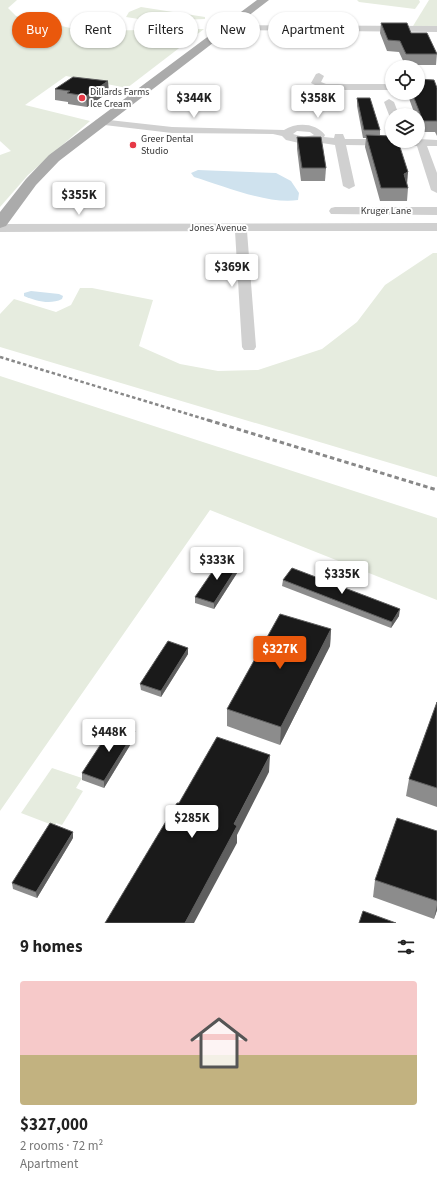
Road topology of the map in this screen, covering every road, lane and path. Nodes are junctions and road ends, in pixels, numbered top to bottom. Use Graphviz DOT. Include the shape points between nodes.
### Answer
graph roads {
  1 [pos="264,0"];
  2 [pos="248,12"];
  3 [pos="260,28"];
  4 [pos="437,29"];
  5 [pos="206,43"];
  6 [pos="319,76"];
  7 [pos="385,87"];
  8 [pos="389,102"];
  9 [pos="391,108"];
  10 [pos="100,122"];
  11 [pos="385,136"];
  12 [pos="437,136"];
  13 [pos="340,139"];
  14 [pos="425,139"];
  15 [pos="385,140"];
  16 [pos="425,141"];
  17 [pos="437,143"];
  18 [pos="421,148"];
  19 [pos="349,186"];
  20 [pos="437,190"];
  21 [pos="335,211"];
  22 [pos="437,211"];
  23 [pos="0,223"];
  24 [pos="437,227"];
  25 [pos="0,228"];
  26 [pos="241,228"];
  27 [pos="249,346"];
  1 -- 2 [label="main road"];
  3 -- 4 [label="street"];
  5 -- 10 [label="main road"];
  6 -- 7 [label="street" via="316,84 326,87"];
  8 -- 9 [label="street"];
  10 -- 13 [label="street" via="172,130 273,131 286,133 297,140 317,136"];
  10 -- 23 [label="main road" via="42,169"];
  11 -- 13 [label="street"];
  12 -- 14 [label="street"];
  13 -- 15 [label="street"];
  13 -- 19 [label="street"];
  16 -- 17 [label="street"];
  18 -- 20 [label="street"];
  21 -- 22 [label="street, Kruger Lane"];
  24 -- 26 [label="street, Jones Avenue"];
  25 -- 26 [label="street, Jones Avenue"];
  26 -- 27 [label="street"];
}
